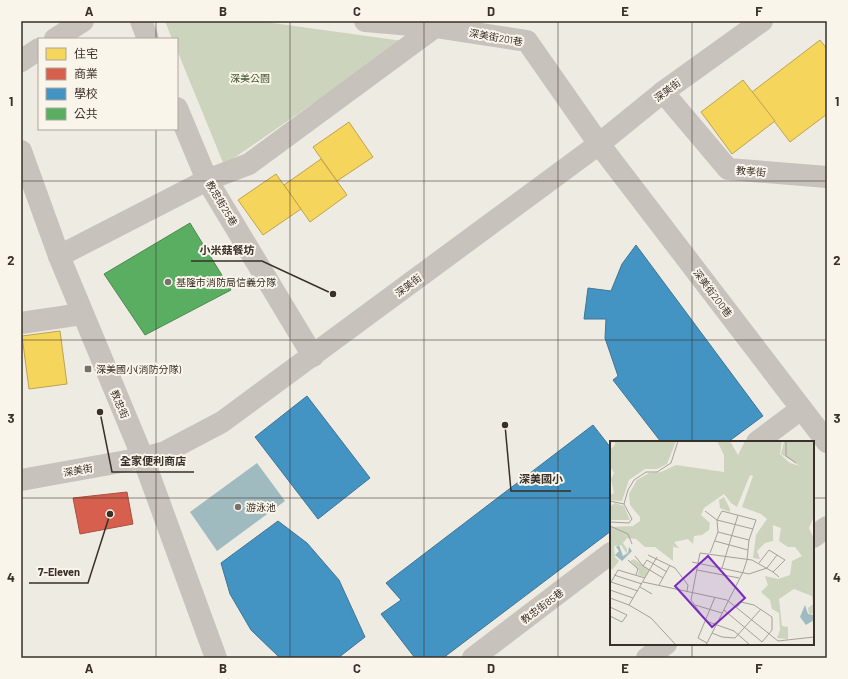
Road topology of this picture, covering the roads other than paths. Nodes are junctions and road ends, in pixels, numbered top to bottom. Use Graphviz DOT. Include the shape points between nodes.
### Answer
graph roads {
  1 [pos="83,21"];
  2 [pos="140,21"];
  3 [pos="366,21"];
  4 [pos="762,21"];
  5 [pos="435,27"];
  6 [pos="57,38"];
  7 [pos="148,38"];
  8 [pos="38,50"];
  9 [pos="21,61"];
  10 [pos="663,92"];
  11 [pos="178,110"];
  12 [pos="600,144"];
  13 [pos="21,151"];
  14 [pos="827,178"];
  15 [pos="207,180"];
  16 [pos="59,256"];
  17 [pos="82,314"];
  18 [pos="21,323"];
  19 [pos="313,356"];
  20 [pos="801,409"];
  21 [pos="758,441"];
  22 [pos="827,442"];
  23 [pos="143,458"];
  24 [pos="21,480"];
  25 [pos="827,527"];
  26 [pos="814,536"];
  27 [pos="610,554"];
  28 [pos="665,645"];
  29 [pos="216,658"];
  30 [pos="473,658"];
  31 [pos="647,658"];
  1 -- 6 [label="street"];
  2 -- 7 [label="street"];
  3 -- 5 [label="street, 深美街201巷"];
  4 -- 10 [label="street, 深美街"];
  5 -- 12 [label="street, 深美街201巷" via="527,41"];
  5 -- 15 [label="street" via="249,164"];
  8 -- 9 [label="street"];
  10 -- 12 [label="street, 深美街"];
  10 -- 14 [label="street, 教孝街" via="728,169"];
  11 -- 15 [label="street, 教忠街25巷"];
  12 -- 19 [label="street, 深美街"];
  12 -- 20 [label="street, 深美街200巷"];
  13 -- 16 [label="street, 教忠街"];
  15 -- 16 [label="street"];
  15 -- 19 [label="street, 教忠街25巷"];
  16 -- 17 [label="street, 教忠街"];
  17 -- 18 [label="street"];
  17 -- 23 [label="street, 教忠街"];
  19 -- 23 [label="street, 深美街" via="222,422 165,452"];
  20 -- 21 [label="street"];
  20 -- 22 [label="street, 深美街200巷"];
  23 -- 24 [label="street, 深美街"];
  23 -- 29 [label="street, 教忠街"];
  25 -- 26 [label="street"];
  27 -- 30 [label="street, 教忠街85巷"];
  28 -- 31 [label="street"];
}
